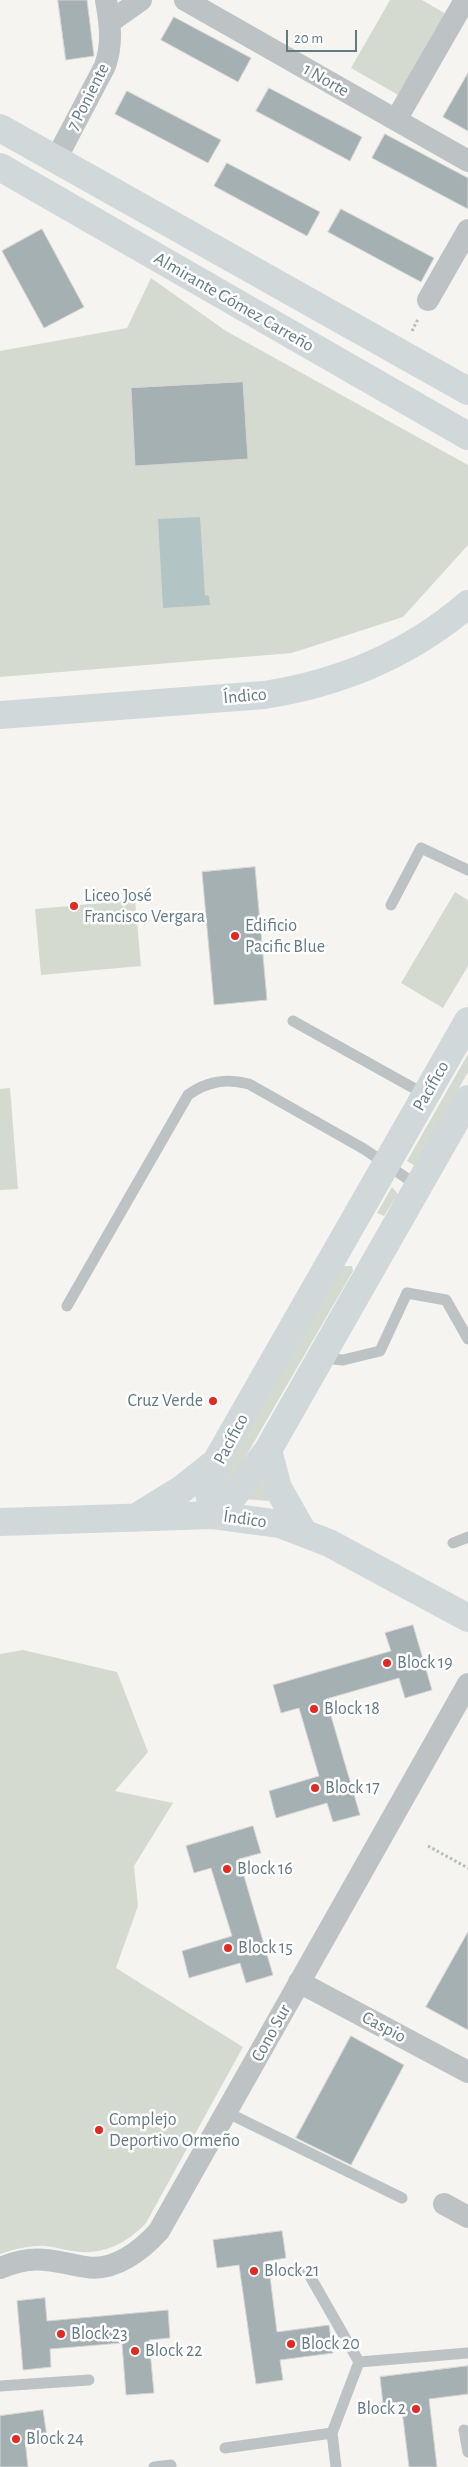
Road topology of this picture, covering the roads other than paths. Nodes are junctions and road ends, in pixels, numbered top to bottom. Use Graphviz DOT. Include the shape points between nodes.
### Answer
graph roads {
  1 [pos="141,0"];
  2 [pos="185,0"];
  3 [pos="465,0"];
  4 [pos="108,11"];
  5 [pos="396,120"];
  6 [pos="0,128"];
  7 [pos="56,161"];
  8 [pos="468,161"];
  9 [pos="0,167"];
  10 [pos="468,230"];
  11 [pos="428,300"];
  12 [pos="468,391"];
  13 [pos="468,436"];
  14 [pos="468,604"];
  15 [pos="0,715"];
  16 [pos="468,870"];
  17 [pos="392,905"];
  18 [pos="293,1021"];
  19 [pos="468,1021"];
  20 [pos="426,1096"];
  21 [pos="468,1099"];
  22 [pos="387,1163"];
  23 [pos="418,1186"];
  24 [pos="67,1306"];
  25 [pos="468,1339"];
  26 [pos="321,1358"];
  27 [pos="268,1450"];
  28 [pos="216,1462"];
  29 [pos="213,1515"];
  30 [pos="134,1518"];
  31 [pos="0,1522"];
  32 [pos="303,1532"];
  33 [pos="468,1537"];
  34 [pos="453,1543"];
  35 [pos="468,1618"];
  36 [pos="468,1684"];
  37 [pos="299,1982"];
  38 [pos="468,2072"];
  39 [pos="226,2112"];
  40 [pos="402,2198"];
  41 [pos="444,2204"];
  42 [pos="468,2217"];
  43 [pos="0,2268"];
  44 [pos="307,2271"];
  45 [pos="468,2353"];
  46 [pos="359,2362"];
  47 [pos="89,2380"];
  48 [pos="0,2386"];
  49 [pos="464,2430"];
  50 [pos="332,2433"];
  51 [pos="225,2448"];
  52 [pos="468,2452"];
  53 [pos="171,2465"];
  54 [pos="154,2467"];
  55 [pos="336,2467"];
  1 -- 4 [label="street"];
  2 -- 5 [label="street, 1 Norte"];
  3 -- 5 [label="street"];
  4 -- 7 [label="street, 7 Poniente" via="111,42 106,66"];
  5 -- 8 [label="street, 1 Norte"];
  6 -- 7 [label="street, Almirante Gómez Carreño"];
  7 -- 12 [label="street, Almirante Gómez Carreño"];
  9 -- 13 [label="street, Almirante Gómez Carreño"];
  10 -- 11 [label="street"];
  14 -- 15 [label="street, Índico" via="396,654 365,669 299,689 264,695"];
  16 -- 17 [label="lane" via="421,848"];
  18 -- 20 [label="lane"];
  19 -- 20 [label="street, Pacífico"];
  20 -- 22 [label="street, Pacífico"];
  21 -- 23 [label="street, Pacífico"];
  22 -- 23 [label="lane"];
  22 -- 24 [label="lane" via="249,1084 228,1080 196,1088 188,1095"];
  22 -- 28 [label="street, Pacífico"];
  23 -- 26 [label="street, Pacífico"];
  25 -- 26 [label="lane" via="446,1300 407,1293 380,1350 343,1360"];
  26 -- 27 [label="street, Pacífico"];
  27 -- 29 [label="street, Pacífico" via="231,1499"];
  27 -- 32 [label="street" via="278,1488"];
  28 -- 29 [label="street, Pacífico" via="209,1494"];
  28 -- 30 [label="street" via="182,1489"];
  29 -- 30 [label="street, Índico"];
  29 -- 32 [label="street, Índico" via="280,1524"];
  30 -- 31 [label="street, Índico"];
  32 -- 35 [label="street, Índico" via="330,1543"];
  33 -- 34 [label="lane"];
  36 -- 37 [label="street, Cono Sur"];
  37 -- 38 [label="street, Caspio"];
  37 -- 39 [label="street, Cono Sur"];
  39 -- 40 [label="lane"];
  39 -- 43 [label="street, Cono Sur" via="166,2219 139,2250 106,2266 87,2267 42,2259"];
  41 -- 42 [label="street"];
  44 -- 46 [label="lane"];
  45 -- 46 [label="lane"];
  46 -- 50 [label="lane"];
  47 -- 48 [label="lane"];
  49 -- 52 [label="lane"];
  50 -- 51 [label="lane"];
  50 -- 55 [label="lane"];
  53 -- 54 [label="lane"];
}
